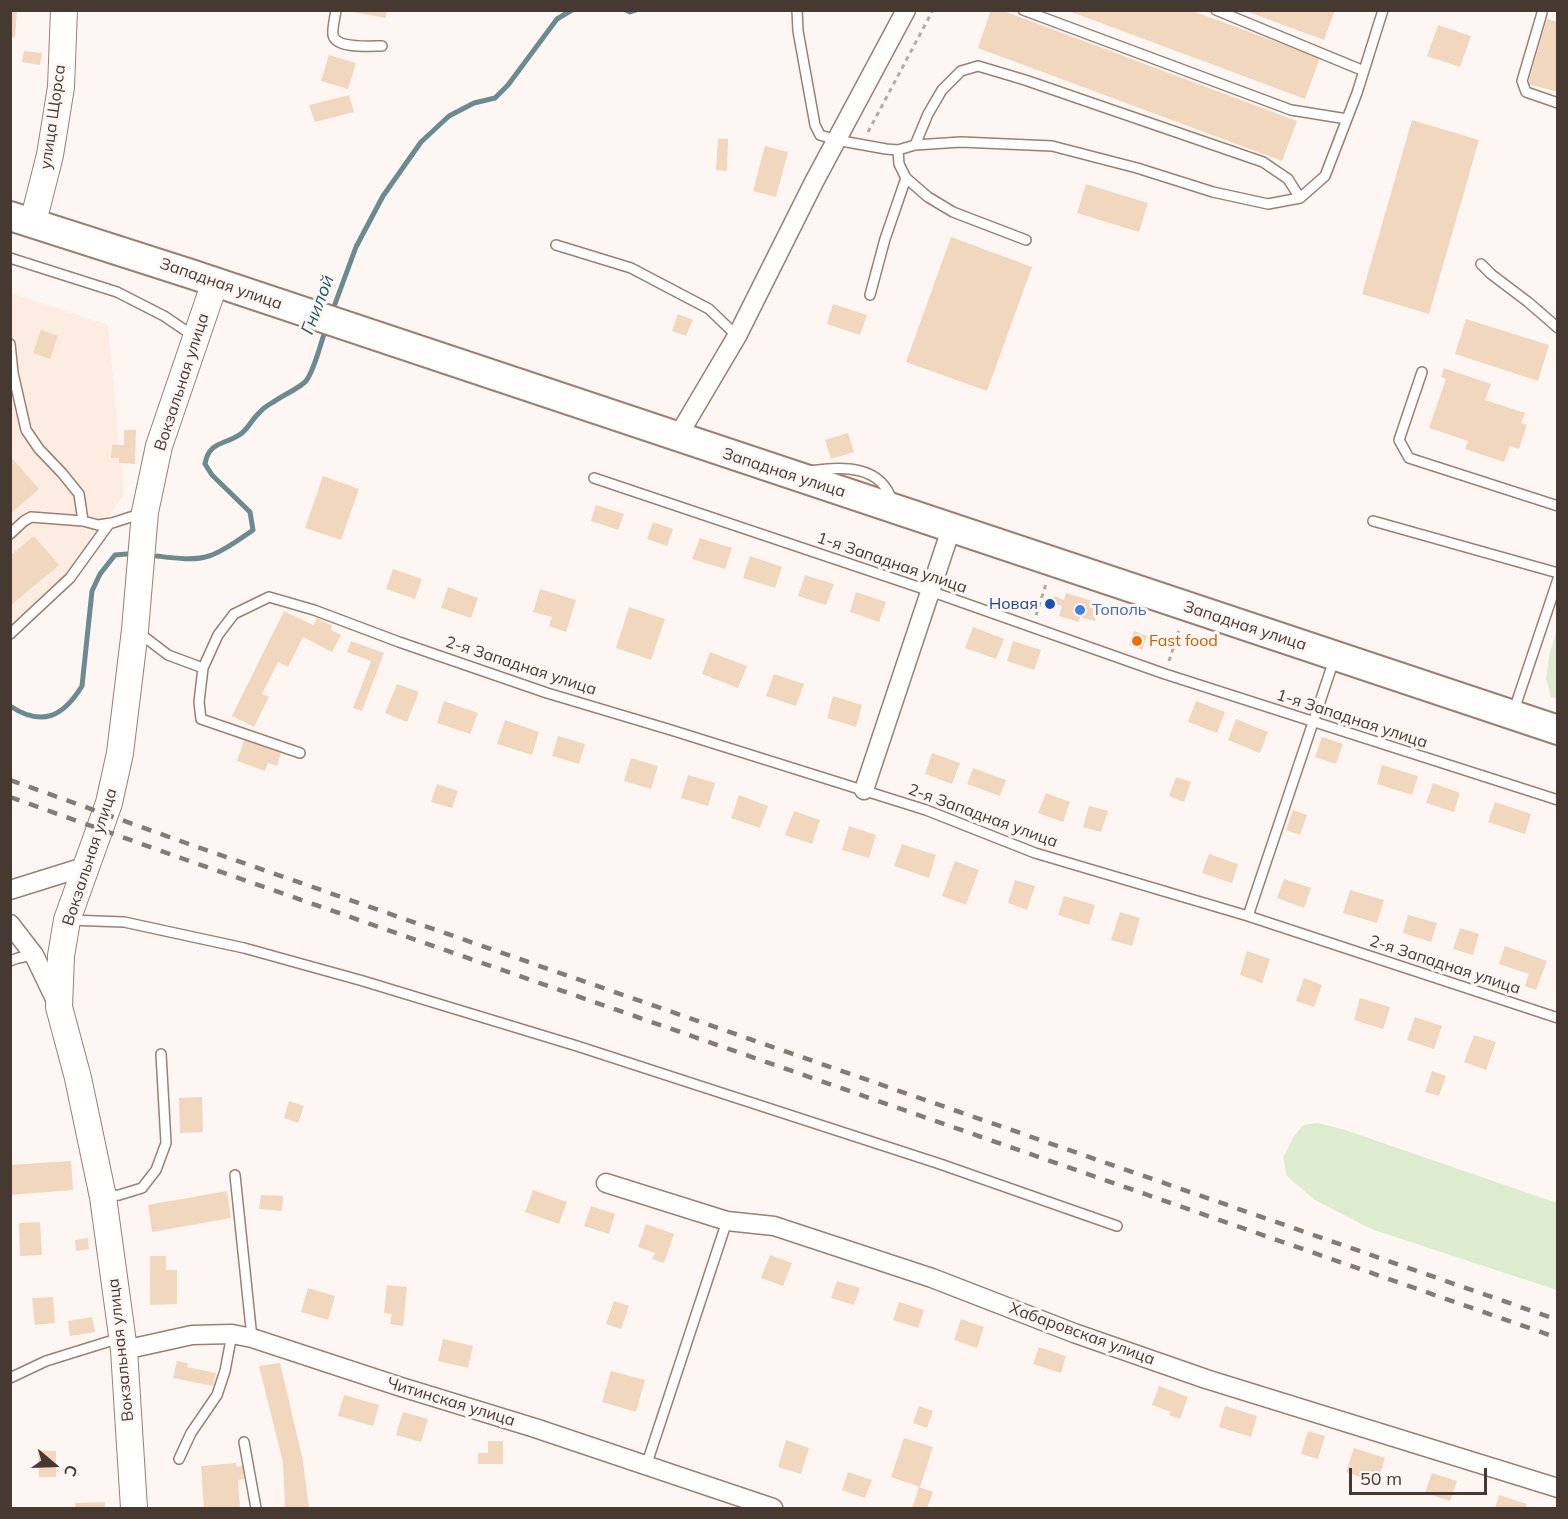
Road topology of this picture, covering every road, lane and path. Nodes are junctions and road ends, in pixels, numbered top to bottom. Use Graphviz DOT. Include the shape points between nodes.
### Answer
graph roads {
  1 [pos="64,10"];
  2 [pos="336,10"];
  3 [pos="797,10"];
  4 [pos="906,10"];
  5 [pos="933,10"];
  6 [pos="1023,10"];
  7 [pos="1216,10"];
  8 [pos="1372,10"];
  9 [pos="1382,13"];
  10 [pos="1542,13"];
  11 [pos="382,46"];
  12 [pos="1364,70"];
  13 [pos="1557,103"];
  14 [pos="1347,119"];
  15 [pos="836,140"];
  16 [pos="862,144"];
  17 [pos="915,145"];
  18 [pos="898,150"];
  19 [pos="906,178"];
  20 [pos="1300,198"];
  21 [pos="22,219"];
  22 [pos="1026,240"];
  23 [pos="556,245"];
  24 [pos="10,258"];
  25 [pos="1481,264"];
  26 [pos="215,282"];
  27 [pos="870,295"];
  28 [pos="1557,328"];
  29 [pos="737,336"];
  30 [pos="197,338"];
  31 [pos="10,344"];
  32 [pos="1422,372"];
  33 [pos="678,436"];
  34 [pos="594,478"];
  35 [pos="1557,506"];
  36 [pos="146,512"];
  37 [pos="83,521"];
  38 [pos="1373,521"];
  39 [pos="109,524"];
  40 [pos="951,529"];
  41 [pos="10,534"];
  42 [pos="1054,562"];
  43 [pos="1557,573"];
  44 [pos="1557,579"];
  45 [pos="930,591"];
  46 [pos="1186,607"];
  47 [pos="1031,628"];
  48 [pos="135,630"];
  49 [pos="10,634"];
  50 [pos="1335,656"];
  51 [pos="203,668"];
  52 [pos="1165,674"];
  53 [pos="1512,716"];
  54 [pos="1314,722"];
  55 [pos="1557,730"];
  56 [pos="300,753"];
  57 [pos="864,790"];
  58 [pos="1557,800"];
  59 [pos="87,866"];
  60 [pos="10,890"];
  61 [pos="1248,916"];
  62 [pos="67,920"];
  63 [pos="10,924"];
  64 [pos="34,955"];
  65 [pos="10,961"];
  66 [pos="59,1007"];
  67 [pos="1557,1018"];
  68 [pos="161,1054"];
  69 [pos="235,1175"];
  70 [pos="606,1183"];
  71 [pos="103,1197"];
  72 [pos="727,1221"];
  73 [pos="1117,1226"];
  74 [pos="232,1334"];
  75 [pos="252,1338"];
  76 [pos="123,1344"];
  77 [pos="10,1378"];
  78 [pos="244,1442"];
  79 [pos="179,1459"];
  80 [pos="646,1466"];
  81 [pos="1557,1488"];
  82 [pos="134,1509"];
  83 [pos="256,1509"];
  84 [pos="773,1509"];
  1 -- 21 [label="main road, улица Щорса" via="61,87 50,155"];
  2 -- 11 [label="lane" via="333,35 337,41 345,45"];
  3 -- 15 [label="lane" via="815,125 820,135"];
  4 -- 15 [label="street"];
  5 -- 16 [label="path"];
  6 -- 14 [label="lane" via="1291,110"];
  7 -- 12 [label="lane"];
  8 -- 9 [label="lane"];
  9 -- 12 [label="lane"];
  10 -- 13 [label="lane" via="1522,81 1526,92"];
  12 -- 14 [label="lane"];
  14 -- 20 [label="lane" via="1325,176"];
  15 -- 16 [label="lane"];
  15 -- 29 [label="street"];
  16 -- 18 [label="lane"];
  17 -- 18 [label="lane"];
  17 -- 20 [label="lane" via="961,142 1052,146 1268,204"];
  17 -- 20 [label="lane" via="942,90 961,71 978,66 1263,162 1288,179"];
  18 -- 19 [label="lane"];
  19 -- 22 [label="lane" via="953,212"];
  19 -- 27 [label="lane"];
  21 -- 26 [label="main road, Западная улица"];
  23 -- 29 [label="lane" via="631,268 709,309"];
  24 -- 30 [label="lane" via="117,292"];
  25 -- 28 [label="lane"];
  26 -- 30 [label="main road, Вокзальная улица"];
  26 -- 33 [label="main road, Западная улица"];
  29 -- 33 [label="street"];
  30 -- 36 [label="main road, Вокзальная улица" via="159,446"];
  31 -- 37 [label="lane" via="26,430 79,494"];
  32 -- 35 [label="lane" via="1399,440 1409,458"];
  33 -- 40 [label="main road, Западная улица"];
  34 -- 45 [label="lane, 1-я Западная улица"];
  36 -- 39 [label="lane"];
  36 -- 48 [label="main road, Вокзальная улица"];
  37 -- 39 [label="lane"];
  37 -- 41 [label="lane" via="31,517"];
  38 -- 43 [label="lane"];
  39 -- 49 [label="lane" via="70,578"];
  40 -- 42 [label="main road, Западная улица"];
  40 -- 45 [label="street"];
  42 -- 46 [label="main road, Западная улица"];
  42 -- 47 [label="path"];
  44 -- 53 [label="lane"];
  45 -- 47 [label="lane, 1-я Западная улица"];
  45 -- 57 [label="street"];
  46 -- 50 [label="main road, Западная улица"];
  46 -- 52 [label="path"];
  47 -- 52 [label="lane, 1-я Западная улица"];
  48 -- 51 [label="lane" via="168,655"];
  48 -- 59 [label="main road, Вокзальная улица" via="120,753 109,803"];
  50 -- 53 [label="main road, Западная улица"];
  50 -- 54 [label="lane"];
  51 -- 56 [label="lane, 2-я Западная улица" via="201,719"];
  51 -- 57 [label="lane, 2-я Западная улица" via="218,635 234,614 269,597 547,693"];
  52 -- 54 [label="lane, 1-я Западная улица"];
  53 -- 55 [label="main road, Западная улица"];
  54 -- 58 [label="lane, 1-я Западная улица"];
  54 -- 61 [label="lane"];
  57 -- 61 [label="lane, 2-я Западная улица" via="1035,853"];
  59 -- 60 [label="street"];
  59 -- 62 [label="main road, Вокзальная улица"];
  61 -- 67 [label="lane, 2-я Западная улица"];
  62 -- 66 [label="main road, Вокзальная улица"];
  62 -- 73 [label="lane" via="124,922 244,948 352,978 589,1050"];
  63 -- 64 [label="street"];
  64 -- 65 [label="lane"];
  64 -- 66 [label="street"];
  66 -- 71 [label="main road, Вокзальная улица"];
  68 -- 71 [label="lane" via="166,1143 156,1170 142,1188"];
  69 -- 75 [label="lane"];
  70 -- 72 [label="street, Хабаровская улица"];
  71 -- 76 [label="main road, Вокзальная улица"];
  72 -- 80 [label="lane"];
  72 -- 81 [label="street, Хабаровская улица" via="774,1226 932,1278 1206,1379"];
  74 -- 75 [label="street, Читинская улица"];
  74 -- 76 [label="street, Читинская улица"];
  74 -- 79 [label="lane" via="216,1395"];
  75 -- 80 [label="street, Читинская улица"];
  76 -- 77 [label="lane" via="46,1361"];
  76 -- 82 [label="main road, Вокзальная улица"];
  78 -- 83 [label="lane"];
  80 -- 84 [label="street, Читинская улица"];
}
